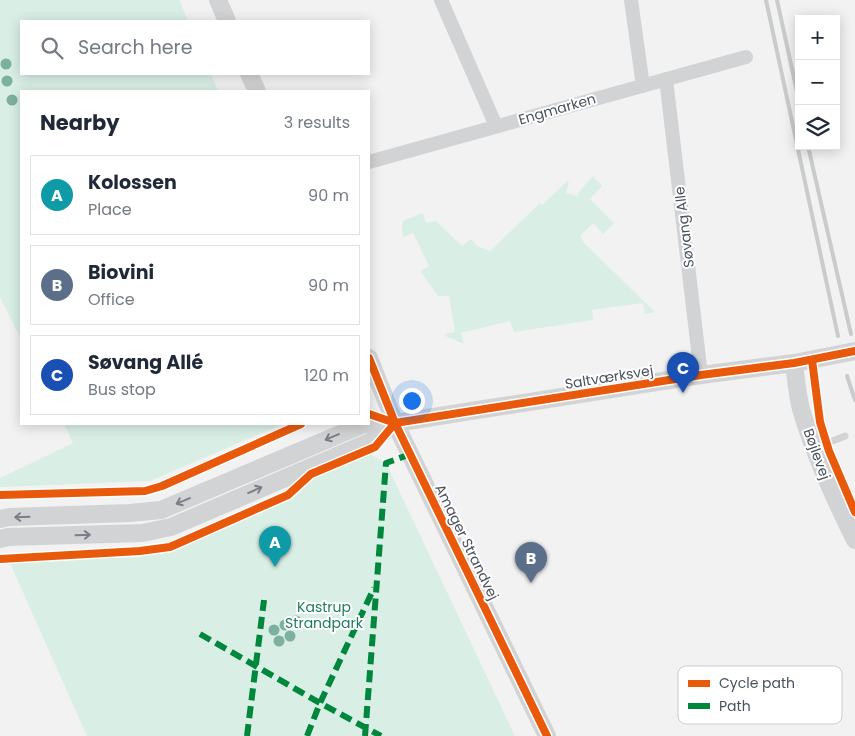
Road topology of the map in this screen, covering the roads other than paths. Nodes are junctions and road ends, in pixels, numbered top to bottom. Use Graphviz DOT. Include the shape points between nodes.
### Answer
graph roads {
  1 [pos="218,0"];
  2 [pos="441,0"];
  3 [pos="631,0"];
  4 [pos="227,20"];
  5 [pos="746,56"];
  6 [pos="250,75"];
  7 [pos="666,79"];
  8 [pos="642,86"];
  9 [pos="257,90"];
  10 [pos="496,126"];
  11 [pos="370,162"];
  12 [pos="855,351"];
  13 [pos="370,360"];
  14 [pos="794,363"];
  15 [pos="701,375"];
  16 [pos="395,423"];
  17 [pos="370,424"];
  18 [pos="362,425"];
  19 [pos="845,436"];
  20 [pos="814,448"];
  21 [pos="0,519"];
  22 [pos="0,539"];
  23 [pos="855,540"];
  24 [pos="547,736"];
  1 -- 4 [label="street"];
  2 -- 10 [label="street"];
  3 -- 8 [label="street"];
  5 -- 7 [label="street, Engmarken"];
  6 -- 9 [label="street"];
  7 -- 8 [label="street, Engmarken"];
  7 -- 15 [label="street, Søvang Alle"];
  8 -- 10 [label="street, Engmarken"];
  10 -- 11 [label="street, Engmarken"];
  12 -- 14 [label="street, Saltværksvej"];
  13 -- 16 [label="street, Amager Strandvej"];
  14 -- 15 [label="street, Saltværksvej"];
  14 -- 20 [label="street, Bøjlevej" via="800,407"];
  15 -- 16 [label="street, Saltværksvej"];
  16 -- 17 [label="street, one-way"];
  22 -- 16 [label="street, one-way" via="142,533 171,527 372,441"];
  16 -- 24 [label="street, Amager Strandvej"];
  18 -- 21 [label="street, one-way" via="161,510"];
  19 -- 20 [label="lane"];
  20 -- 23 [label="street, Bøjlevej"];
}
